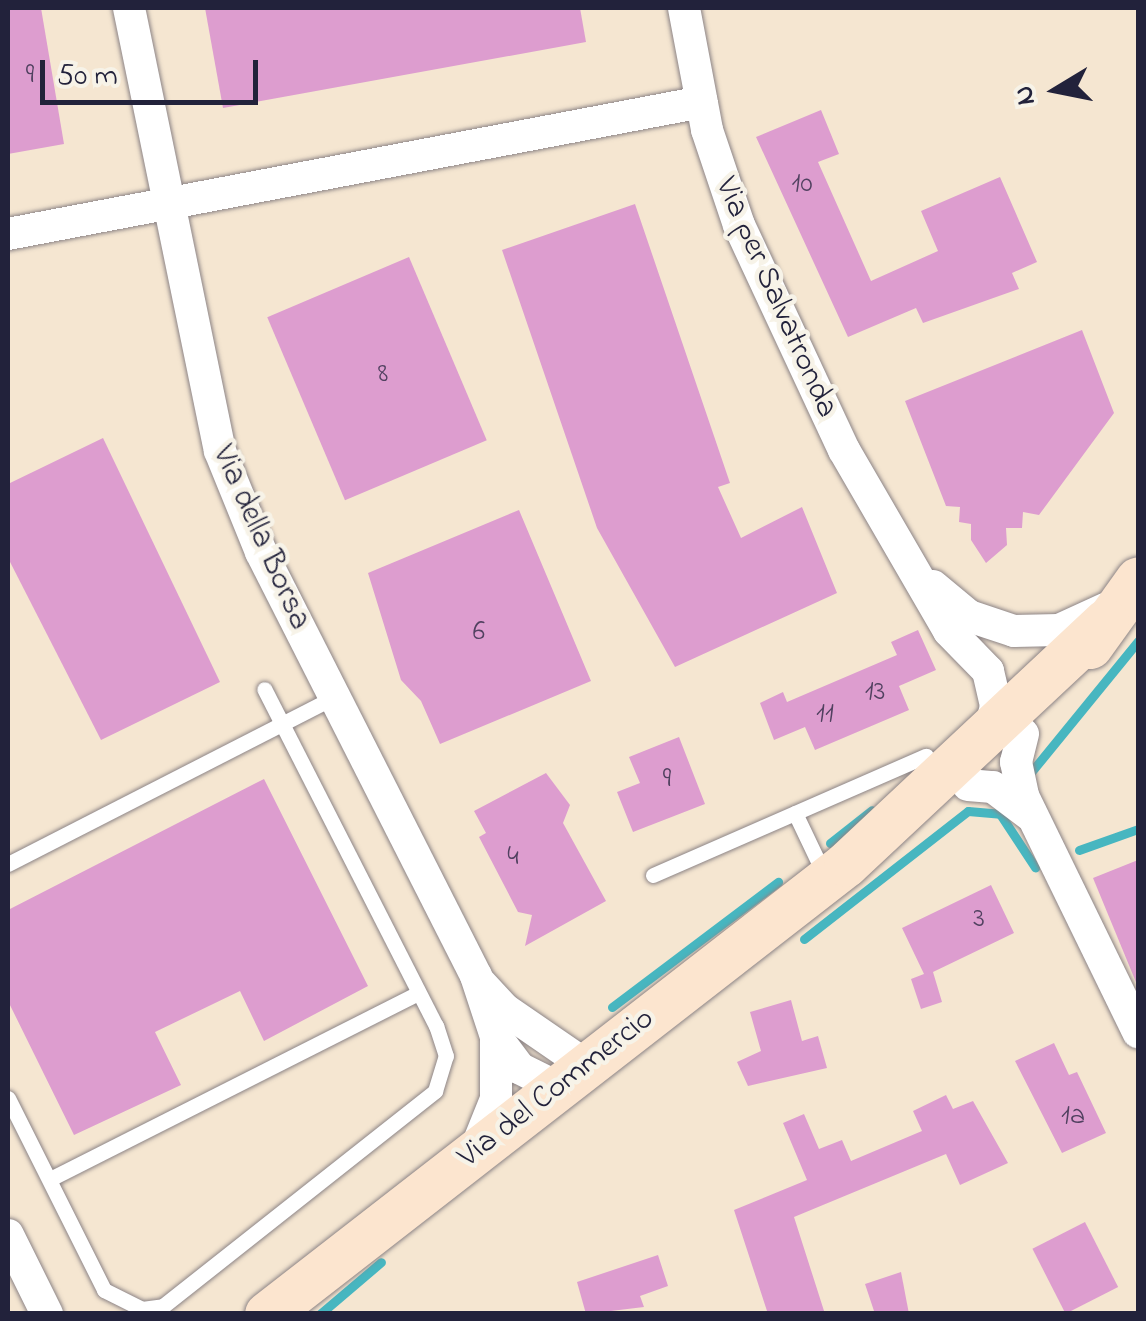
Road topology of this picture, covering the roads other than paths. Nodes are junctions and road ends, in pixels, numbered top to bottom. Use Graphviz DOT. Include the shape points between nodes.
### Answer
graph roads {
  1 [pos="130,8"];
  2 [pos="684,8"];
  3 [pos="702,102"];
  4 [pos="167,204"];
  5 [pos="8,234"];
  6 [pos="916,568"];
  7 [pos="1125,597"];
  8 [pos="264,689"];
  9 [pos="334,698"];
  10 [pos="282,726"];
  11 [pos="1004,737"];
  12 [pos="926,756"];
  13 [pos="968,785"];
  14 [pos="795,813"];
  15 [pos="1037,822"];
  16 [pos="8,864"];
  17 [pos="836,872"];
  18 [pos="653,875"];
  19 [pos="476,976"];
  20 [pos="418,993"];
  21 [pos="1138,1032"];
  22 [pos="496,1037"];
  23 [pos="573,1077"];
  24 [pos="8,1098"];
  25 [pos="472,1154"];
  26 [pos="50,1179"];
  27 [pos="8,1235"];
  28 [pos="47,1314"];
  29 [pos="267,1314"];
  1 -- 4 [label="street, Via della Borsa"];
  2 -- 3 [label="street, Via per Salvatronda"];
  3 -- 4 [label="street"];
  3 -- 6 [label="street, Via per Salvatronda" via="728,196 822,407"];
  4 -- 5 [label="street"];
  4 -- 9 [label="street, Via della Borsa" via="220,451 261,552"];
  6 -- 7 [label="street, Via per Salvatronda" via="969,616 1014,631 1072,626"];
  6 -- 11 [label="street, Via per Salvatronda" via="949,631 988,671"];
  7 -- 11 [label="street, Via del Commercio"];
  8 -- 10 [label="lane"];
  9 -- 10 [label="lane"];
  9 -- 19 [label="street, Via della Borsa"];
  10 -- 16 [label="lane"];
  10 -- 20 [label="lane"];
  11 -- 13 [label="street, Via del Commercio"];
  11 -- 15 [label="street, Via per Salvatronda"];
  11 -- 17 [label="street, Via del Commercio"];
  12 -- 14 [label="lane"];
  13 -- 15 [label="street, Via per Salvatronda" via="993,787"];
  13 -- 17 [label="street, Via del Commercio"];
  14 -- 17 [label="lane"];
  14 -- 18 [label="lane"];
  15 -- 21 [label="street, Via per Salvatronda"];
  17 -- 23 [label="street, Via del Commercio"];
  19 -- 22 [label="street, Via della Borsa"];
  19 -- 23 [label="street, Via della Borsa"];
  20 -- 26 [label="lane"];
  20 -- 26 [label="lane" via="446,1056 435,1090 163,1306 142,1309 104,1290"];
  22 -- 23 [label="street, Via della Borsa" via="519,1068"];
  22 -- 25 [label="street, Via della Borsa" via="495,1104"];
  23 -- 25 [label="street, Via del Commercio"];
  24 -- 26 [label="lane"];
  25 -- 29 [label="street, Via del Commercio"];
  27 -- 28 [label="street"];
}
